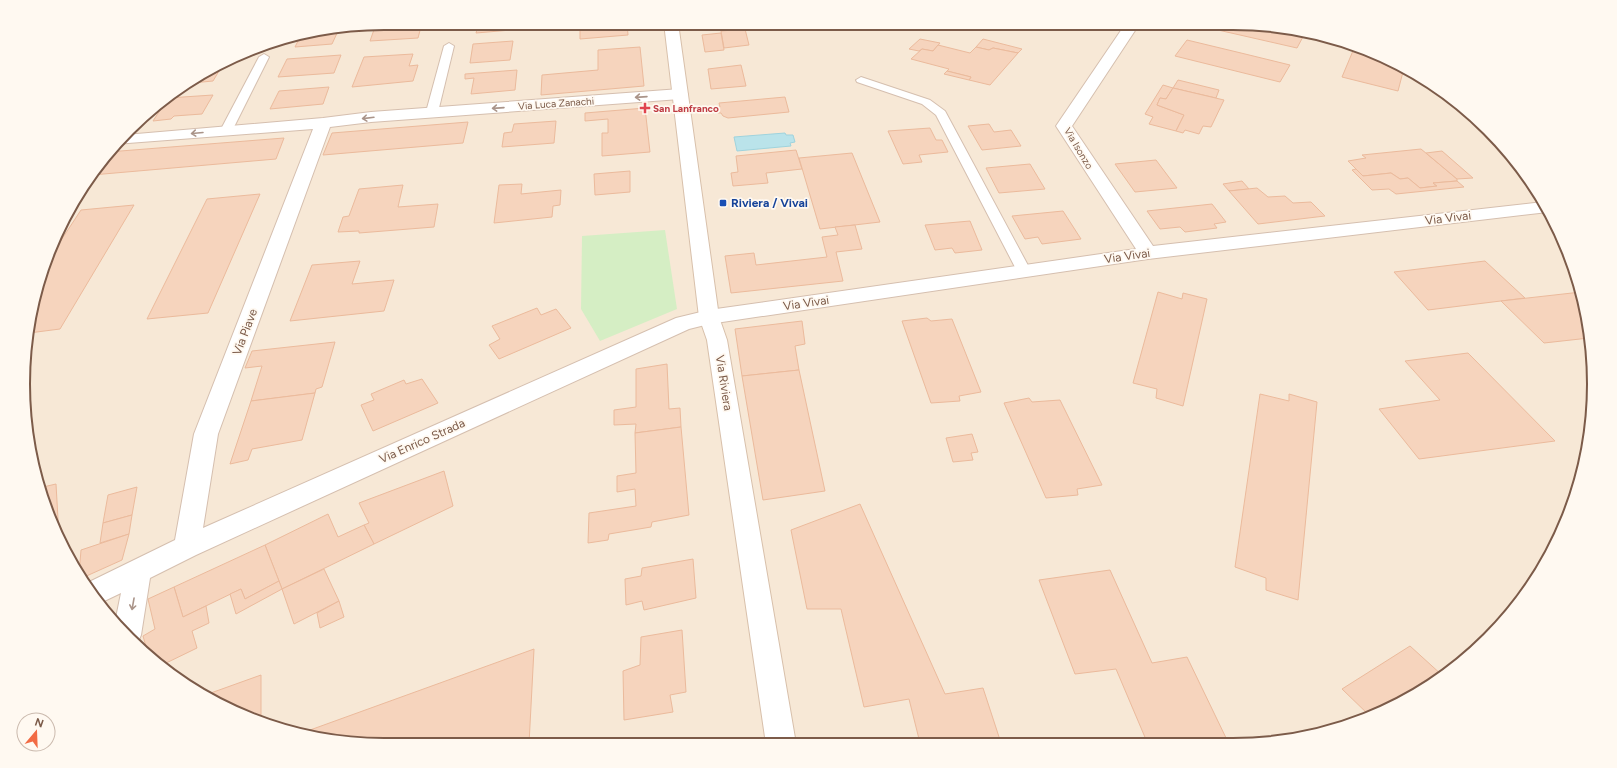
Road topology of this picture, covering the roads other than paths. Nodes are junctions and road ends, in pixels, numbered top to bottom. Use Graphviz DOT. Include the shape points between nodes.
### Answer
graph roads {
  1 [pos="672,30"];
  2 [pos="1128,30"];
  3 [pos="449,46"];
  4 [pos="264,57"];
  5 [pos="862,80"];
  6 [pos="680,94"];
  7 [pos="432,112"];
  8 [pos="324,123"];
  9 [pos="226,131"];
  10 [pos="129,139"];
  11 [pos="1540,208"];
  12 [pos="1148,253"];
  13 [pos="1024,271"];
  14 [pos="709,317"];
  15 [pos="188,547"];
  16 [pos="138,572"];
  17 [pos="97,592"];
  18 [pos="128,628"];
  19 [pos="780,738"];
  1 -- 6 [label="street, Via Riviera"];
  2 -- 12 [label="street, Via Isonzo" via="1064,126"];
  3 -- 7 [label="lane"];
  4 -- 9 [label="lane"];
  5 -- 13 [label="lane" via="926,102 941,112"];
  6 -- 7 [label="street, Via Luca Zanachi, one-way"];
  6 -- 14 [label="street, Via Riviera"];
  7 -- 8 [label="street, Via Luca Zanachi, one-way"];
  8 -- 9 [label="street, Via Luca Zanachi"];
  8 -- 15 [label="street, Via Piave" via="206,434"];
  9 -- 10 [label="street, Via Luca Zanachi, one-way"];
  11 -- 12 [label="street, Via Vivai"];
  12 -- 13 [label="street, Via Vivai"];
  13 -- 14 [label="street, Via Vivai"];
  14 -- 15 [label="street, Via Enrico Strada" via="676,326"];
  14 -- 19 [label="street, Via Riviera" via="717,340"];
  15 -- 16 [label="street, Via Enrico Strada"];
  16 -- 17 [label="street, Via Enrico Strada"];
  16 -- 18 [label="street, one-way"];
}
